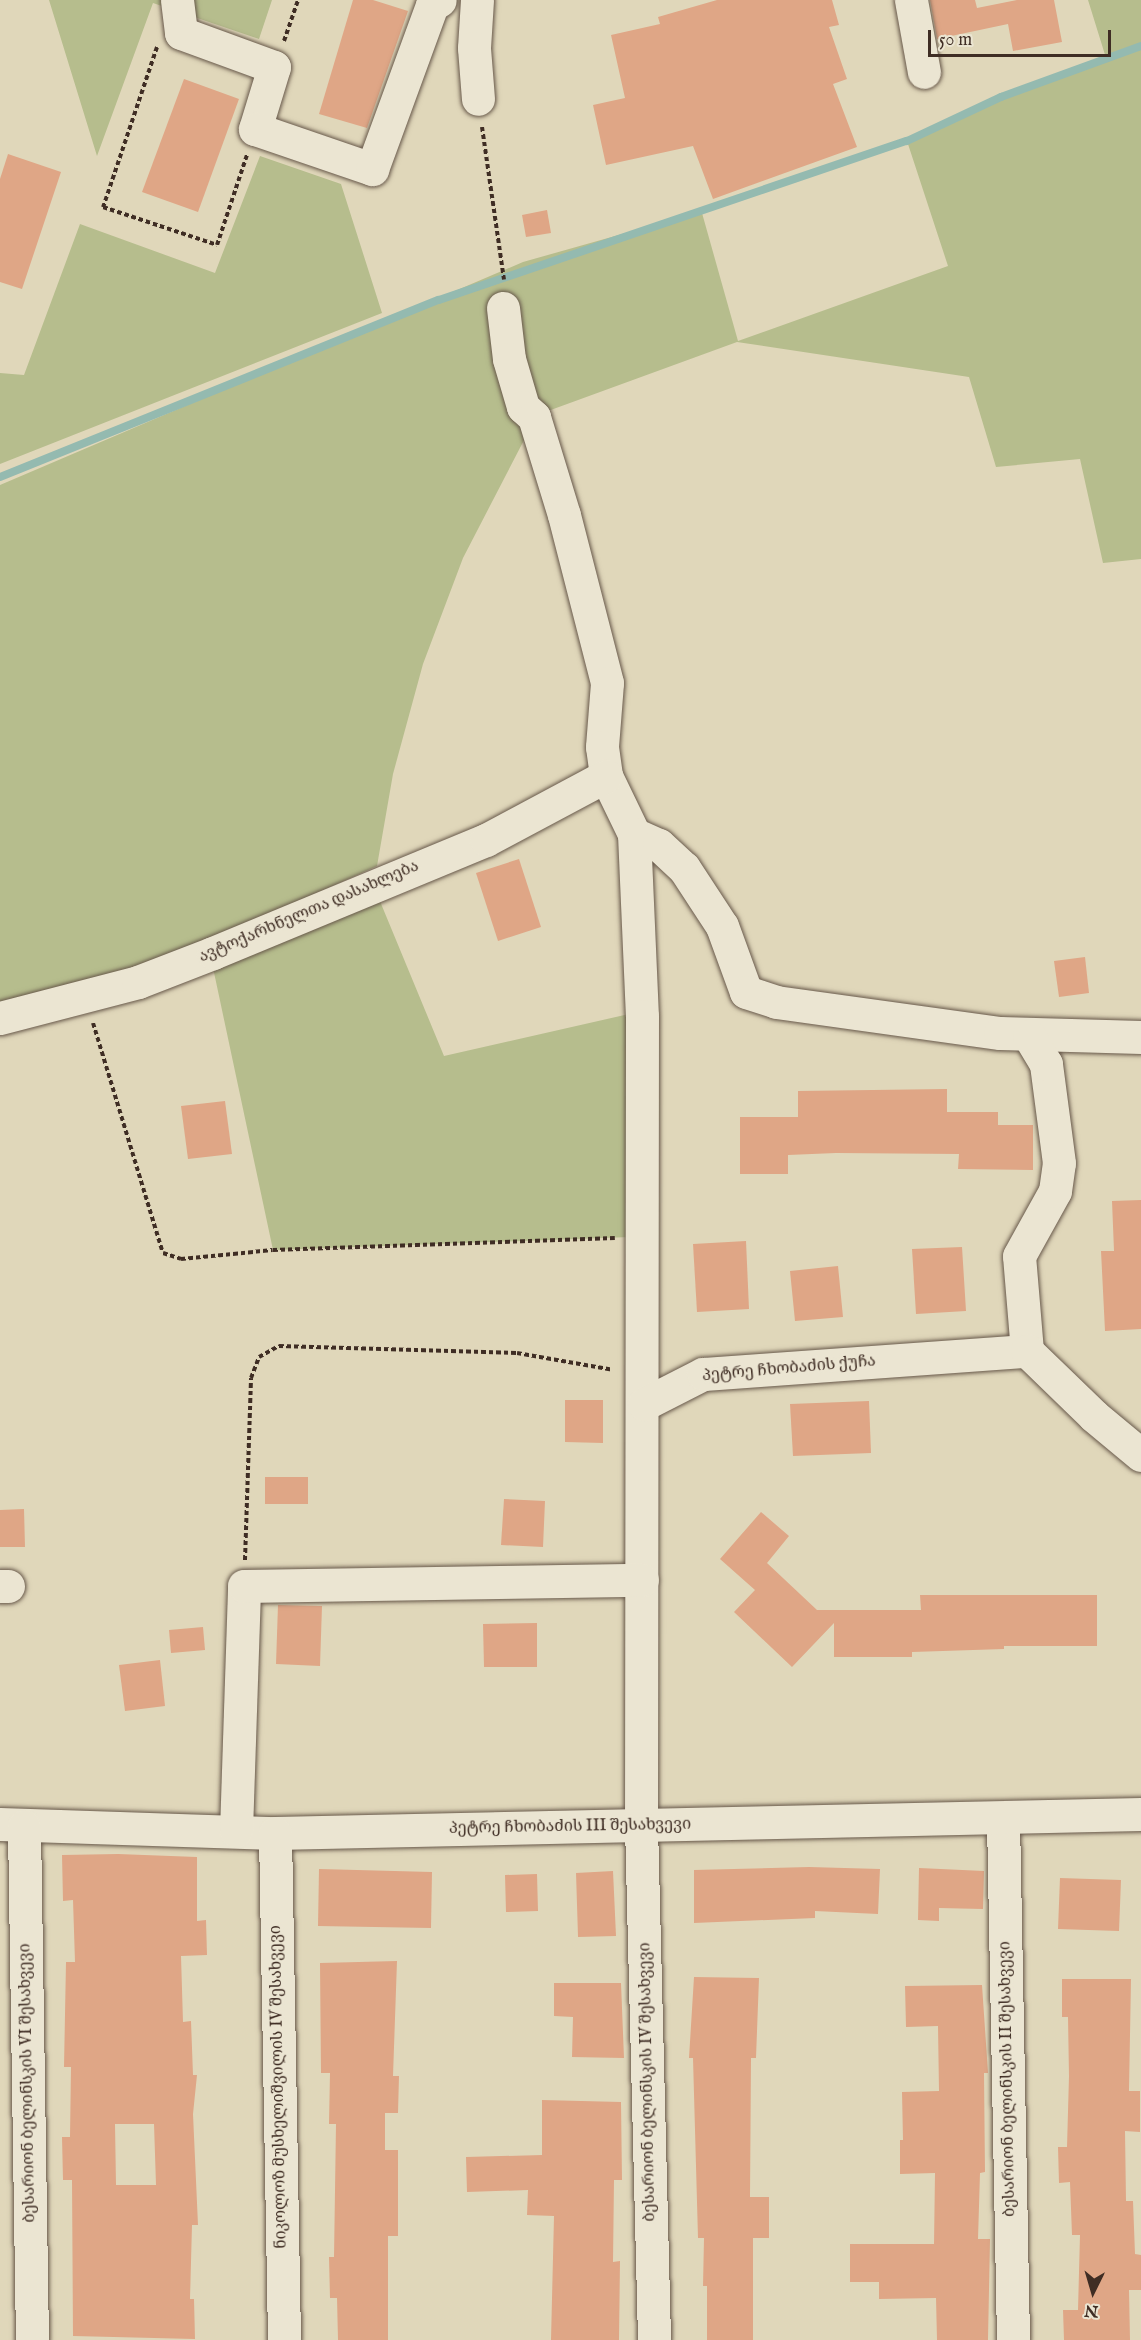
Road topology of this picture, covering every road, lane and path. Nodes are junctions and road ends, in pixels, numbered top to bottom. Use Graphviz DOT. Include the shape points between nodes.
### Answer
graph roads {
  1 [pos="177,0"];
  2 [pos="298,0"];
  3 [pos="440,0"];
  4 [pos="477,0"];
  5 [pos="911,0"];
  6 [pos="181,33"];
  7 [pos="274,67"];
  8 [pos="924,72"];
  9 [pos="478,99"];
  10 [pos="255,129"];
  11 [pos="502,271"];
  12 [pos="503,308"];
  13 [pos="606,776"];
  14 [pos="634,834"];
  15 [pos="85,995"];
  16 [pos="0,1018"];
  17 [pos="1029,1036"];
  18 [pos="1141,1037"];
  19 [pos="640,1238"];
  20 [pos="1027,1352"];
  21 [pos="643,1389"];
  22 [pos="1141,1455"];
  23 [pos="642,1580"];
  24 [pos="244,1586"];
  25 [pos="1141,1814"];
  26 [pos="1003,1819"];
  27 [pos="12,1825"];
  28 [pos="641,1825"];
  29 [pos="236,1831"];
  30 [pos="275,1833"];
  31 [pos="32,2340"];
  32 [pos="284,2340"];
  33 [pos="654,2340"];
  34 [pos="1013,2340"];
  1 -- 6 [label="street"];
  2 -- 7 [label="path"];
  3 -- 10 [label="street" via="432,5 372,169"];
  4 -- 9 [label="street" via="474,48"];
  5 -- 8 [label="street"];
  6 -- 7 [label="street"];
  6 -- 10 [label="path" via="159,42 103,207 217,245"];
  7 -- 10 [label="street"];
  9 -- 11 [label="path"];
  12 -- 13 [label="street" via="509,359 523,407 534,417 564,515 607,682 602,747"];
  13 -- 14 [label="street"];
  13 -- 15 [label="street, ავტოქარხნელთა დასახლება" via="486,840 171,970"];
  14 -- 17 [label="street" via="659,845 684,868 722,926 746,992 776,1002"];
  14 -- 19 [label="street" via="642,1005"];
  15 -- 16 [label="street, ავტოქარხნელთა დასახლება"];
  15 -- 19 [label="path" via="163,1253 181,1259 273,1250"];
  17 -- 18 [label="street"];
  17 -- 20 [label="street" via="1046,1064 1059,1163 1055,1191 1019,1256"];
  19 -- 21 [label="street"];
  20 -- 21 [label="street, პეტრე ჩხობაძის ქუჩა" via="703,1374"];
  20 -- 22 [label="street"];
  21 -- 23 [label="street"];
  21 -- 24 [label="path" via="517,1353 279,1346 260,1357 251,1378"];
  23 -- 24 [label="street"];
  23 -- 28 [label="street"];
  24 -- 29 [label="street"];
  25 -- 26 [label="street, პეტრე ჩხობაძის III შესახვევი"];
  26 -- 28 [label="street, პეტრე ჩხობაძის III შესახვევი"];
  26 -- 34 [label="street, ბესარიონ ბელინსკის II შესახვევი"];
  27 -- 29 [label="street, პეტრე ჩხობაძის III შესახვევი"];
  27 -- 31 [label="street, ბესარიონ ბელინსკის VI შესახვევი"];
  28 -- 30 [label="street, პეტრე ჩხობაძის III შესახვევი"];
  28 -- 33 [label="street, ბესარიონ ბელინსკის IV შესახვევი"];
  29 -- 30 [label="street, პეტრე ჩხობაძის III შესახვევი"];
  30 -- 32 [label="street, ნიკოლოზ მუსხელიშვილის IV შესახვევი"];
}
